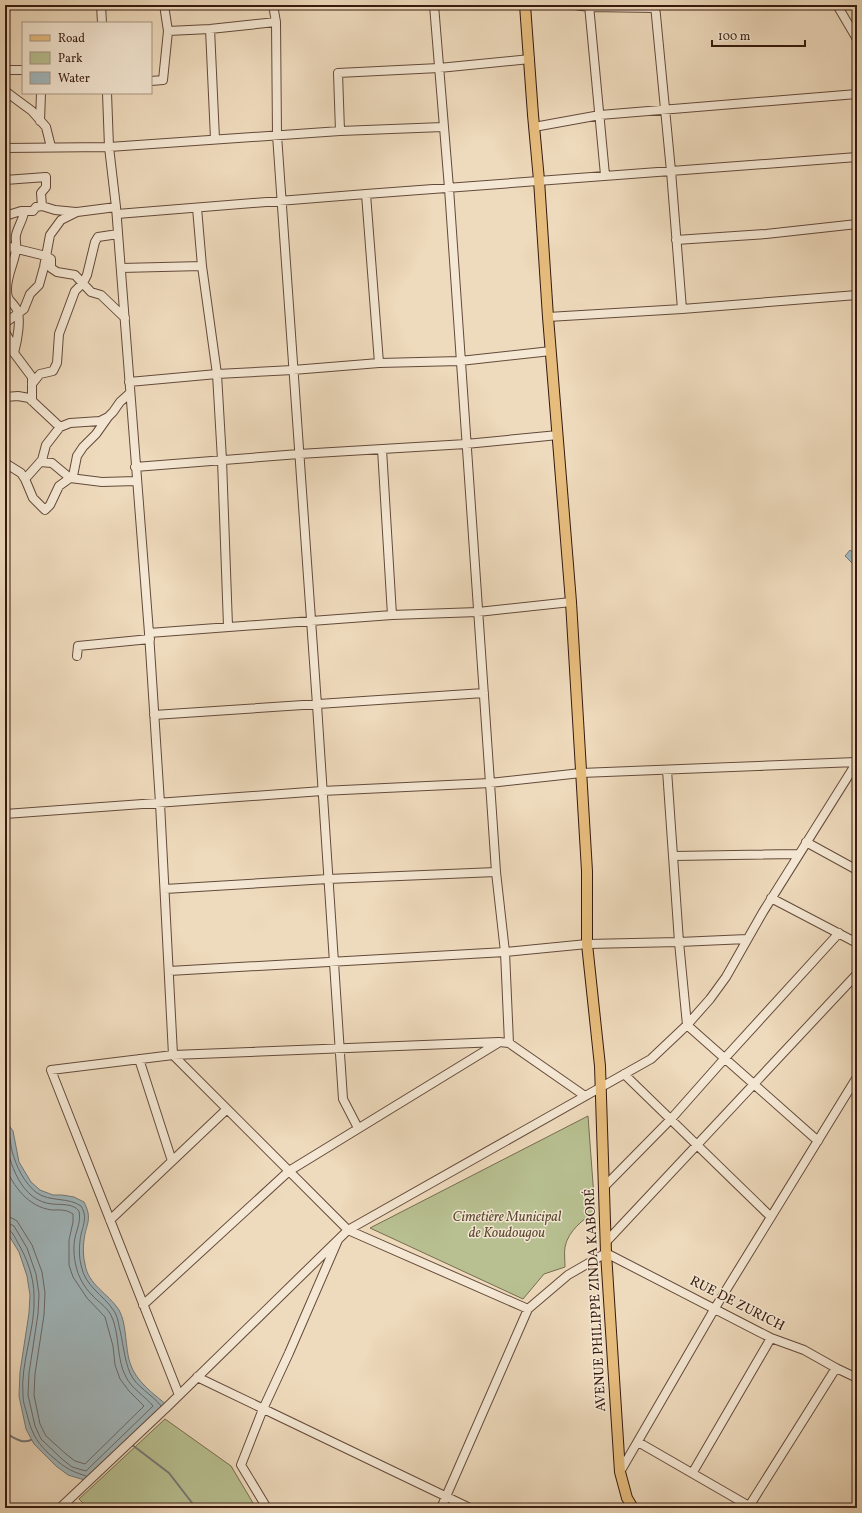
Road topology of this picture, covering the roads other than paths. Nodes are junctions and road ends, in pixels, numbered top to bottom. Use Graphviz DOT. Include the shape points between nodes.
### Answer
graph roads {
  1 [pos="6,5"];
  2 [pos="101,5"];
  3 [pos="164,5"];
  4 [pos="273,5"];
  5 [pos="434,5"];
  6 [pos="525,5"];
  7 [pos="575,5"];
  8 [pos="837,5"];
  9 [pos="589,6"];
  10 [pos="655,6"];
  11 [pos="5,12"];
  12 [pos="102,22"];
  13 [pos="276,22"];
  14 [pos="210,29"];
  15 [pos="168,31"];
  16 [pos="857,39"];
  17 [pos="530,59"];
  18 [pos="439,68"];
  19 [pos="5,70"];
  20 [pos="22,70"];
  21 [pos="152,81"];
  22 [pos="5,92"];
  23 [pos="41,94"];
  24 [pos="107,94"];
  25 [pos="857,94"];
  26 [pos="665,110"];
  27 [pos="600,116"];
  28 [pos="40,121"];
  29 [pos="443,127"];
  30 [pos="534,127"];
  31 [pos="340,131"];
  32 [pos="277,135"];
  33 [pos="214,139"];
  34 [pos="51,147"];
  35 [pos="5,148"];
  36 [pos="109,148"];
  37 [pos="857,157"];
  38 [pos="671,171"];
  39 [pos="605,175"];
  40 [pos="5,180"];
  41 [pos="539,180"];
  42 [pos="449,188"];
  43 [pos="366,194"];
  44 [pos="282,201"];
  45 [pos="42,206"];
  46 [pos="197,208"];
  47 [pos="116,211"];
  48 [pos="24,212"];
  49 [pos="77,212"];
  50 [pos="5,216"];
  51 [pos="857,224"];
  52 [pos="118,234"];
  53 [pos="676,240"];
  54 [pos="5,246"];
  55 [pos="16,248"];
  56 [pos="46,256"];
  57 [pos="202,266"];
  58 [pos="120,268"];
  59 [pos="6,283"];
  60 [pos="82,283"];
  61 [pos="857,295"];
  62 [pos="682,309"];
  63 [pos="18,313"];
  64 [pos="548,317"];
  65 [pos="125,318"];
  66 [pos="5,323"];
  67 [pos="5,332"];
  68 [pos="551,350"];
  69 [pos="14,353"];
  70 [pos="460,361"];
  71 [pos="379,363"];
  72 [pos="293,370"];
  73 [pos="217,374"];
  74 [pos="129,382"];
  75 [pos="32,384"];
  76 [pos="130,393"];
  77 [pos="6,396"];
  78 [pos="32,401"];
  79 [pos="108,417"];
  80 [pos="60,427"];
  81 [pos="558,435"];
  82 [pos="466,444"];
  83 [pos="382,449"];
  84 [pos="299,454"];
  85 [pos="222,460"];
  86 [pos="40,462"];
  87 [pos="5,463"];
  88 [pos="135,466"];
  89 [pos="70,478"];
  90 [pos="25,479"];
  91 [pos="136,481"];
  92 [pos="571,602"];
  93 [pos="478,612"];
  94 [pos="392,615"];
  95 [pos="310,620"];
  96 [pos="228,626"];
  97 [pos="150,636"];
  98 [pos="77,656"];
  99 [pos="484,693"];
  100 [pos="317,705"];
  101 [pos="154,715"];
  102 [pos="857,762"];
  103 [pos="667,770"];
  104 [pos="581,773"];
  105 [pos="490,782"];
  106 [pos="322,791"];
  107 [pos="160,803"];
  108 [pos="5,814"];
  109 [pos="806,842"];
  110 [pos="799,854"];
  111 [pos="674,856"];
  112 [pos="857,870"];
  113 [pos="496,872"];
  114 [pos="328,879"];
  115 [pos="165,889"];
  116 [pos="771,898"];
  117 [pos="839,934"];
  118 [pos="747,939"];
  119 [pos="679,942"];
  120 [pos="857,943"];
  121 [pos="587,944"];
  122 [pos="505,952"];
  123 [pos="334,962"];
  124 [pos="169,971"];
  125 [pos="857,974"];
  126 [pos="687,1024"];
  127 [pos="499,1042"];
  128 [pos="509,1043"];
  129 [pos="340,1049"];
  130 [pos="173,1055"];
  131 [pos="725,1058"];
  132 [pos="139,1059"];
  133 [pos="624,1074"];
  134 [pos="857,1077"];
  135 [pos="754,1084"];
  136 [pos="600,1087"];
  137 [pos="585,1096"];
  138 [pos="227,1109"];
  139 [pos="671,1119"];
  140 [pos="358,1128"];
  141 [pos="818,1141"];
  142 [pos="698,1145"];
  143 [pos="172,1161"];
  144 [pos="289,1171"];
  145 [pos="604,1187"];
  146 [pos="771,1217"];
  147 [pos="110,1220"];
  148 [pos="348,1230"];
  149 [pos="340,1237"];
  150 [pos="606,1242"];
  151 [pos="606,1253"];
  152 [pos="143,1305"];
  153 [pos="715,1308"];
  154 [pos="528,1309"];
  155 [pos="771,1338"];
  156 [pos="836,1368"];
  157 [pos="197,1377"];
  158 [pos="857,1378"];
  159 [pos="179,1395"];
  160 [pos="263,1409"];
  161 [pos="638,1442"];
  162 [pos="620,1472"];
  163 [pos="693,1472"];
  164 [pos="446,1496"];
  165 [pos="748,1507"];
  166 [pos="60,1508"];
  167 [pos="267,1508"];
  168 [pos="441,1508"];
  169 [pos="470,1508"];
  170 [pos="633,1508"];
  1 -- 11 [label="street"];
  2 -- 12 [label="street"];
  3 -- 15 [label="street"];
  4 -- 13 [label="street"];
  5 -- 18 [label="street"];
  6 -- 17 [label="main road, AVENUE PHILIPPE ZINDA KABORÉ"];
  7 -- 9 [label="street"];
  8 -- 16 [label="street"];
  9 -- 10 [label="street"];
  9 -- 27 [label="street"];
  10 -- 26 [label="street"];
  13 -- 14 [label="street"];
  13 -- 32 [label="street"];
  14 -- 15 [label="street"];
  14 -- 33 [label="street"];
  15 -- 21 [label="street" via="163,80"];
  17 -- 18 [label="street"];
  17 -- 30 [label="main road, AVENUE PHILIPPE ZINDA KABORÉ"];
  18 -- 29 [label="street"];
  18 -- 31 [label="street" via="338,73"];
  19 -- 20 [label="street"];
  22 -- 28 [label="street" via="32,111"];
  23 -- 28 [label="street"];
  24 -- 36 [label="street"];
  25 -- 26 [label="street"];
  26 -- 27 [label="street"];
  26 -- 38 [label="street"];
  27 -- 30 [label="street"];
  27 -- 39 [label="street"];
  28 -- 34 [label="street" via="46,127"];
  29 -- 31 [label="street"];
  29 -- 42 [label="street"];
  30 -- 41 [label="main road, AVENUE PHILIPPE ZINDA KABORÉ"];
  31 -- 32 [label="street"];
  32 -- 33 [label="street"];
  32 -- 44 [label="street"];
  33 -- 36 [label="street"];
  34 -- 35 [label="street"];
  34 -- 36 [label="street"];
  36 -- 47 [label="street"];
  37 -- 38 [label="street"];
  38 -- 39 [label="street"];
  38 -- 53 [label="street"];
  39 -- 41 [label="street"];
  40 -- 45 [label="street" via="46,177 46,187 41,193"];
  41 -- 42 [label="street"];
  41 -- 64 [label="main road, AVENUE PHILIPPE ZINDA KABORÉ"];
  42 -- 43 [label="street"];
  42 -- 70 [label="street"];
  43 -- 44 [label="street"];
  43 -- 71 [label="street"];
  44 -- 46 [label="street"];
  44 -- 72 [label="street"];
  45 -- 48 [label="street"];
  45 -- 49 [label="street"];
  46 -- 47 [label="street"];
  46 -- 57 [label="street"];
  47 -- 49 [label="street"];
  47 -- 52 [label="street"];
  48 -- 50 [label="street"];
  48 -- 55 [label="street" via="16,237"];
  49 -- 56 [label="street" via="61,220 50,235"];
  51 -- 53 [label="street"];
  52 -- 58 [label="street"];
  52 -- 60 [label="street" via="98,237 87,275"];
  53 -- 62 [label="street"];
  54 -- 55 [label="street"];
  55 -- 56 [label="street"];
  55 -- 59 [label="street"];
  56 -- 60 [label="street" via="51,259 51,268 56,272 75,274"];
  56 -- 63 [label="street" via="39,285 30,294 24,309"];
  57 -- 58 [label="street"];
  57 -- 73 [label="street"];
  58 -- 65 [label="street"];
  59 -- 63 [label="street" via="7,298"];
  60 -- 65 [label="street" via="91,292 101,295"];
  60 -- 75 [label="street" via="75,291 59,334 57,363 53,371 40,374"];
  61 -- 62 [label="street"];
  62 -- 64 [label="street"];
  63 -- 66 [label="street"];
  63 -- 69 [label="street" via="18,334"];
  64 -- 68 [label="main road, AVENUE PHILIPPE ZINDA KABORÉ"];
  65 -- 74 [label="street"];
  67 -- 69 [label="street"];
  68 -- 70 [label="street"];
  68 -- 81 [label="main road, AVENUE PHILIPPE ZINDA KABORÉ"];
  69 -- 75 [label="street" via="32,377"];
  70 -- 71 [label="street"];
  70 -- 82 [label="street"];
  71 -- 72 [label="street"];
  72 -- 73 [label="street"];
  72 -- 84 [label="street"];
  73 -- 74 [label="street"];
  73 -- 85 [label="street"];
  74 -- 76 [label="street"];
  75 -- 78 [label="street"];
  76 -- 79 [label="street"];
  76 -- 88 [label="street"];
  77 -- 78 [label="street" via="29,398"];
  78 -- 80 [label="street"];
  79 -- 80 [label="street" via="100,421 70,423"];
  79 -- 89 [label="street" via="80,451 73,476"];
  80 -- 86 [label="street" via="46,445"];
  81 -- 82 [label="street"];
  81 -- 92 [label="main road, AVENUE PHILIPPE ZINDA KABORÉ"];
  82 -- 83 [label="street"];
  82 -- 93 [label="street"];
  83 -- 84 [label="street"];
  83 -- 94 [label="street"];
  84 -- 85 [label="street"];
  84 -- 95 [label="street"];
  85 -- 88 [label="street"];
  85 -- 96 [label="street"];
  86 -- 89 [label="street" via="52,463"];
  86 -- 90 [label="street"];
  87 -- 90 [label="street" via="21,473"];
  88 -- 91 [label="street"];
  89 -- 90 [label="street" via="59,486 45,510 33,498"];
  89 -- 91 [label="street" via="102,482"];
  91 -- 97 [label="street"];
  92 -- 93 [label="street"];
  92 -- 104 [label="main road, AVENUE PHILIPPE ZINDA KABORÉ"];
  93 -- 94 [label="street"];
  93 -- 99 [label="street"];
  94 -- 95 [label="street"];
  95 -- 96 [label="street"];
  95 -- 100 [label="street"];
  96 -- 97 [label="street"];
  97 -- 98 [label="street" via="78,646"];
  97 -- 101 [label="street"];
  99 -- 100 [label="street"];
  99 -- 105 [label="street"];
  100 -- 101 [label="street"];
  100 -- 106 [label="street"];
  101 -- 107 [label="street"];
  102 -- 103 [label="street"];
  102 -- 109 [label="street"];
  103 -- 104 [label="street"];
  103 -- 111 [label="street"];
  104 -- 105 [label="street"];
  104 -- 121 [label="main road, AVENUE PHILIPPE ZINDA KABORÉ" via="587,871"];
  105 -- 106 [label="street"];
  105 -- 113 [label="street"];
  106 -- 107 [label="street"];
  106 -- 114 [label="street"];
  107 -- 108 [label="street"];
  107 -- 115 [label="street"];
  109 -- 110 [label="street"];
  109 -- 112 [label="street"];
  110 -- 111 [label="street"];
  110 -- 116 [label="street"];
  111 -- 119 [label="street"];
  113 -- 114 [label="street"];
  113 -- 122 [label="street"];
  114 -- 115 [label="street"];
  114 -- 123 [label="street"];
  115 -- 124 [label="street"];
  116 -- 117 [label="street"];
  116 -- 118 [label="street"];
  117 -- 120 [label="street"];
  117 -- 131 [label="street"];
  118 -- 119 [label="street"];
  118 -- 126 [label="street" via="710,1000"];
  119 -- 121 [label="street"];
  119 -- 126 [label="street"];
  121 -- 122 [label="street"];
  121 -- 136 [label="main road, AVENUE PHILIPPE ZINDA KABORÉ"];
  122 -- 123 [label="street"];
  122 -- 128 [label="street"];
  123 -- 124 [label="street"];
  123 -- 129 [label="street"];
  124 -- 130 [label="street"];
  125 -- 135 [label="street"];
  126 -- 131 [label="street"];
  126 -- 133 [label="street" via="651,1059"];
  127 -- 128 [label="street"];
  127 -- 129 [label="street"];
  127 -- 140 [label="street"];
  128 -- 137 [label="street"];
  129 -- 130 [label="street"];
  129 -- 140 [label="street" via="342,1099"];
  130 -- 132 [label="street"];
  130 -- 138 [label="street"];
  131 -- 135 [label="street"];
  131 -- 139 [label="street"];
  132 -- 143 [label="street"];
  132 -- 147 [label="street" via="51,1070"];
  133 -- 136 [label="street"];
  133 -- 139 [label="street"];
  134 -- 141 [label="street"];
  135 -- 141 [label="street"];
  135 -- 142 [label="street"];
  136 -- 137 [label="street"];
  136 -- 145 [label="main road, AVENUE PHILIPPE ZINDA KABORÉ"];
  137 -- 148 [label="street"];
  138 -- 143 [label="street"];
  138 -- 144 [label="street"];
  139 -- 142 [label="street"];
  139 -- 145 [label="street"];
  140 -- 144 [label="street"];
  141 -- 146 [label="street"];
  142 -- 146 [label="street"];
  142 -- 150 [label="street"];
  143 -- 147 [label="street"];
  144 -- 148 [label="street"];
  144 -- 152 [label="street"];
  145 -- 150 [label="main road, AVENUE PHILIPPE ZINDA KABORÉ"];
  146 -- 153 [label="street"];
  147 -- 152 [label="street"];
  148 -- 149 [label="street"];
  148 -- 154 [label="street"];
  149 -- 157 [label="street"];
  149 -- 160 [label="street"];
  150 -- 151 [label="main road, AVENUE PHILIPPE ZINDA KABORÉ"];
  151 -- 153 [label="street, RUE DE ZURICH"];
  151 -- 154 [label="street" via="568,1275"];
  151 -- 162 [label="main road, AVENUE PHILIPPE ZINDA KABORÉ"];
  152 -- 159 [label="street"];
  153 -- 155 [label="street, RUE DE ZURICH"];
  153 -- 161 [label="street"];
  154 -- 164 [label="street"];
  155 -- 156 [label="street, RUE DE ZURICH" via="804,1350"];
  155 -- 163 [label="street"];
  156 -- 158 [label="street, RUE DE ZURICH"];
  156 -- 165 [label="street"];
  157 -- 159 [label="street"];
  157 -- 160 [label="street"];
  159 -- 166 [label="street"];
  160 -- 164 [label="street"];
  160 -- 167 [label="street" via="241,1465"];
  161 -- 162 [label="street"];
  161 -- 163 [label="street"];
  162 -- 170 [label="main road, AVENUE PHILIPPE ZINDA KABORÉ"];
  163 -- 165 [label="street"];
  164 -- 168 [label="street"];
  164 -- 169 [label="street"];
}
